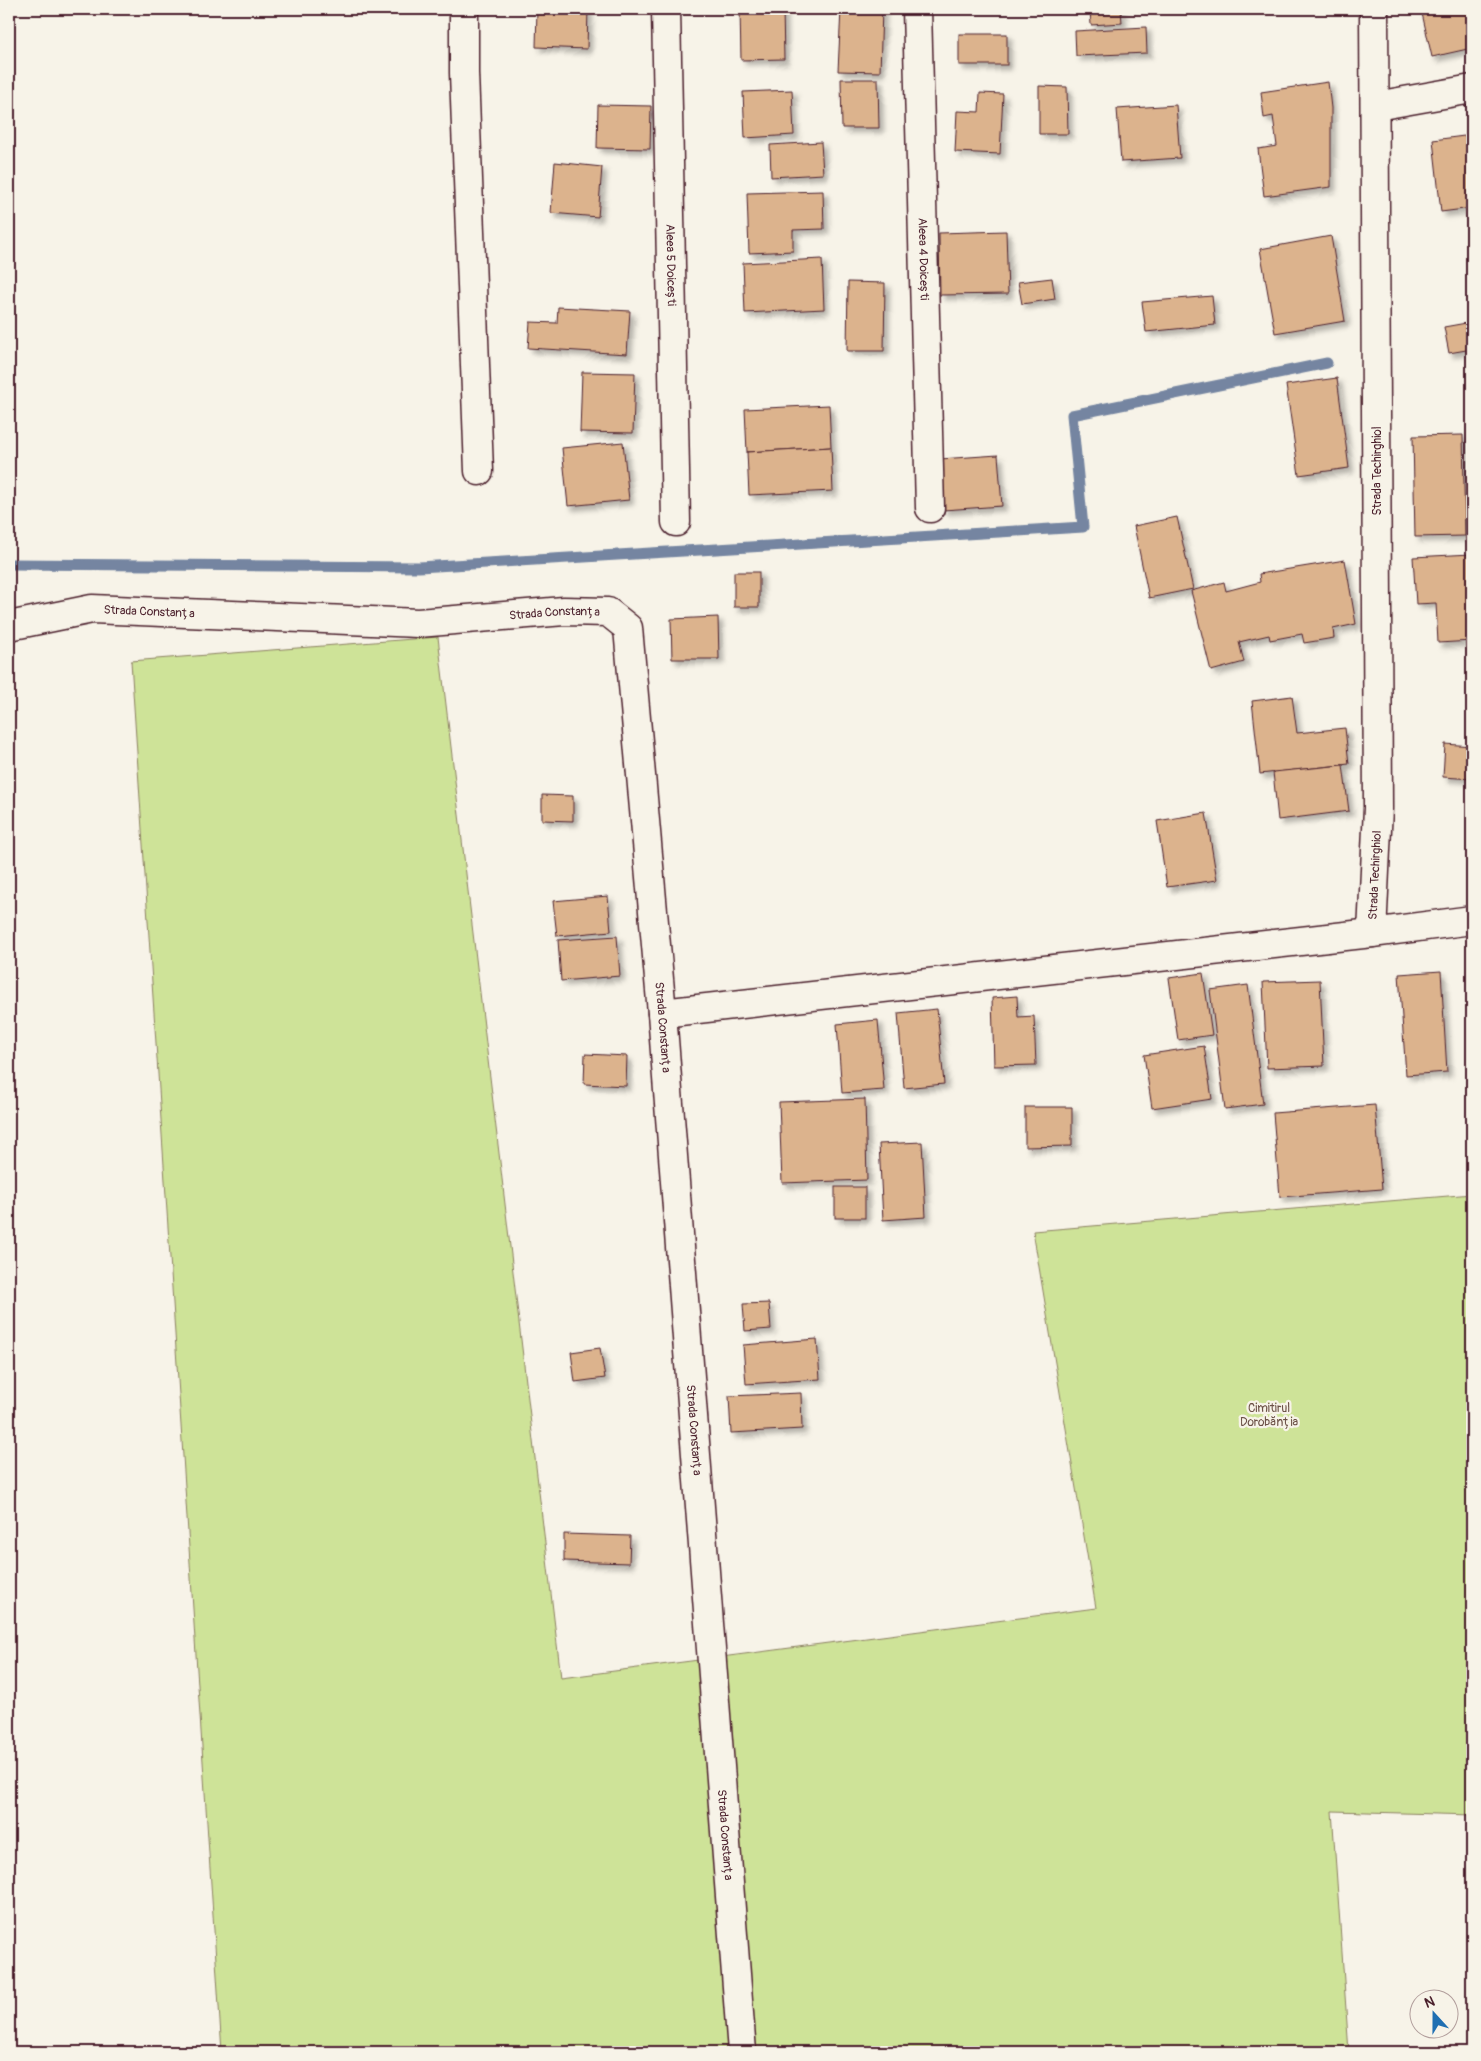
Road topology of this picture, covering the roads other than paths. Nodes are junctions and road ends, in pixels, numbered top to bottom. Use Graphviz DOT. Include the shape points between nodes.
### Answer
graph roads {
  1 [pos="464,9"];
  2 [pos="666,9"];
  3 [pos="917,9"];
  4 [pos="1374,9"];
  5 [pos="1472,89"];
  6 [pos="1376,106"];
  7 [pos="479,471"];
  8 [pos="930,508"];
  9 [pos="676,522"];
  10 [pos="9,626"];
  11 [pos="1472,920"];
  12 [pos="1372,933"];
  13 [pos="662,1013"];
  14 [pos="742,2052"];
  1 -- 7 [label="street"];
  2 -- 9 [label="street, Aleea 5 Doicești"];
  3 -- 8 [label="street, Aleea 4 Doicești"];
  4 -- 6 [label="street, Strada Techirghiol"];
  5 -- 6 [label="street"];
  6 -- 12 [label="street, Strada Techirghiol" via="1378,808"];
  10 -- 13 [label="street, Strada Constanța" via="92,609 418,622 564,611 608,612 628,628"];
  11 -- 12 [label="street"];
  12 -- 13 [label="street"];
  13 -- 14 [label="street, Strada Constanța"];
}
